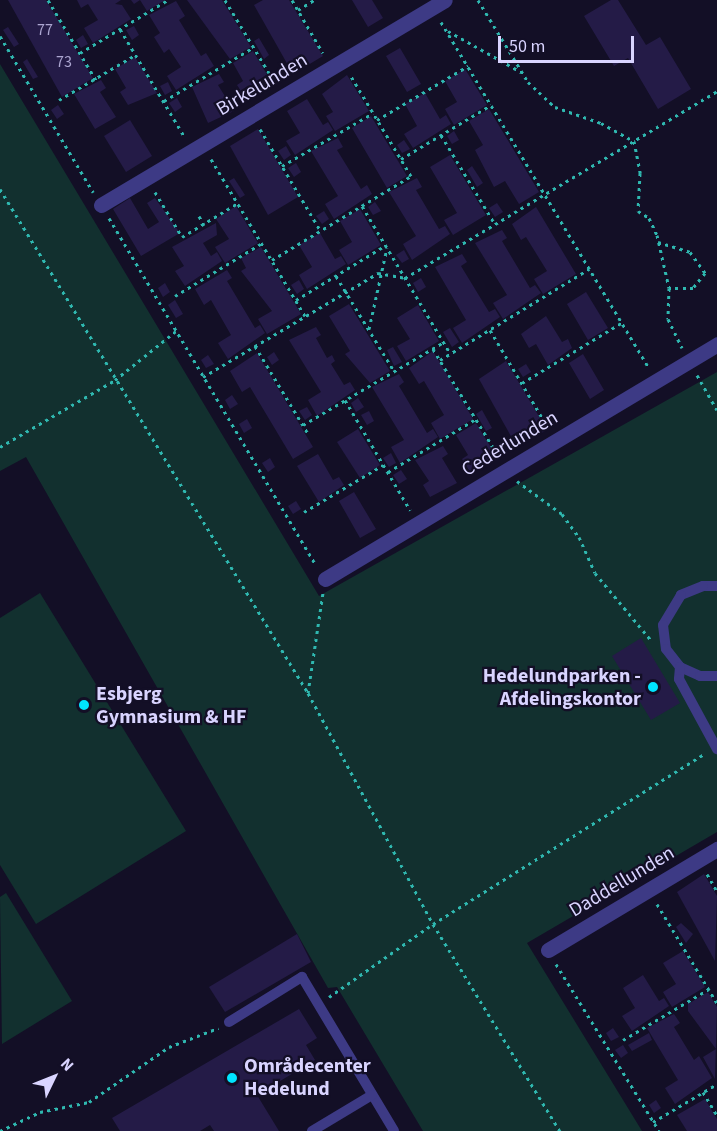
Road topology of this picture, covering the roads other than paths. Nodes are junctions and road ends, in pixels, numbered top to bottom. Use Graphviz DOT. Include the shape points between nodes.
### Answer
graph roads {
  1 [pos="439,4"];
  2 [pos="101,205"];
  3 [pos="717,344"];
  4 [pos="325,579"];
  5 [pos="717,586"];
  6 [pos="680,667"];
  7 [pos="717,676"];
  8 [pos="714,751"];
  9 [pos="717,849"];
  10 [pos="548,950"];
  11 [pos="229,1022"];
  12 [pos="372,1095"];
  13 [pos="312,1131"];
  14 [pos="393,1131"];
  1 -- 2 [label="street, Birkelunden"];
  3 -- 4 [label="street, Cederlunden"];
  5 -- 6 [label="lane" via="691,589 666,614 666,649"];
  6 -- 7 [label="lane" via="700,676"];
  6 -- 8 [label="lane" via="679,679"];
  9 -- 10 [label="street, Daddellunden"];
  11 -- 12 [label="lane" via="302,977"];
  12 -- 13 [label="lane"];
  12 -- 14 [label="lane"];
}
